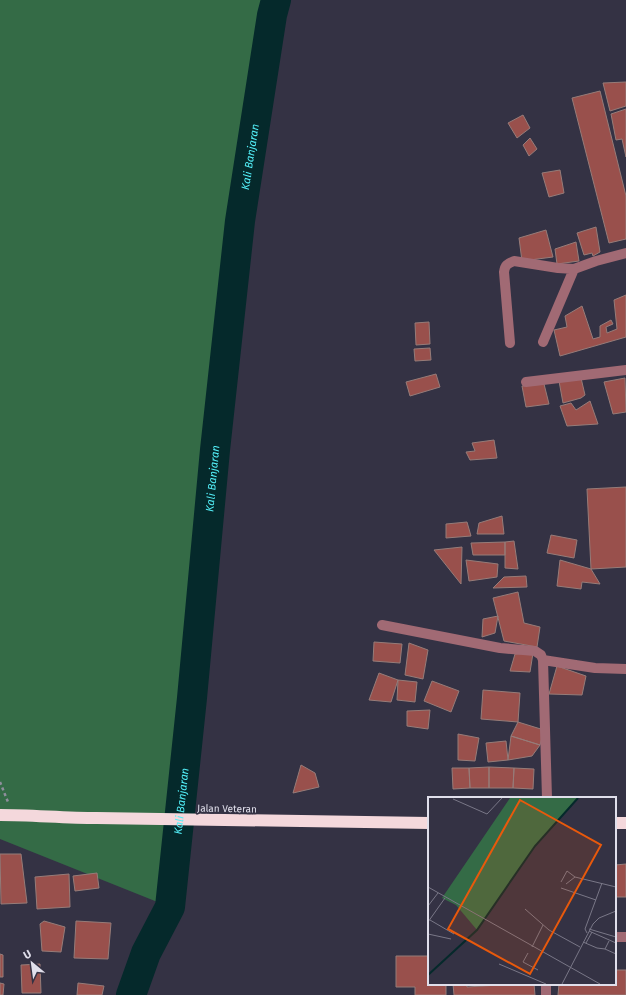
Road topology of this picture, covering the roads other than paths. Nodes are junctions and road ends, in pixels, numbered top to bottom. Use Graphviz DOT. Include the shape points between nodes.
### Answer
graph roads {
  1 [pos="626,253"];
  2 [pos="574,269"];
  3 [pos="543,342"];
  4 [pos="510,343"];
  5 [pos="626,370"];
  6 [pos="526,382"];
  7 [pos="382,625"];
  8 [pos="543,660"];
  9 [pos="626,669"];
  10 [pos="547,797"];
  11 [pos="0,815"];
  12 [pos="428,823"];
  1 -- 2 [label="street"];
  2 -- 3 [label="street"];
  2 -- 4 [label="street" via="514,261 505,266"];
  5 -- 6 [label="street"];
  7 -- 8 [label="street" via="500,648 535,651"];
  8 -- 9 [label="street" via="594,668"];
  8 -- 10 [label="street"];
  11 -- 12 [label="highway, Jalan Veteran"];
}
